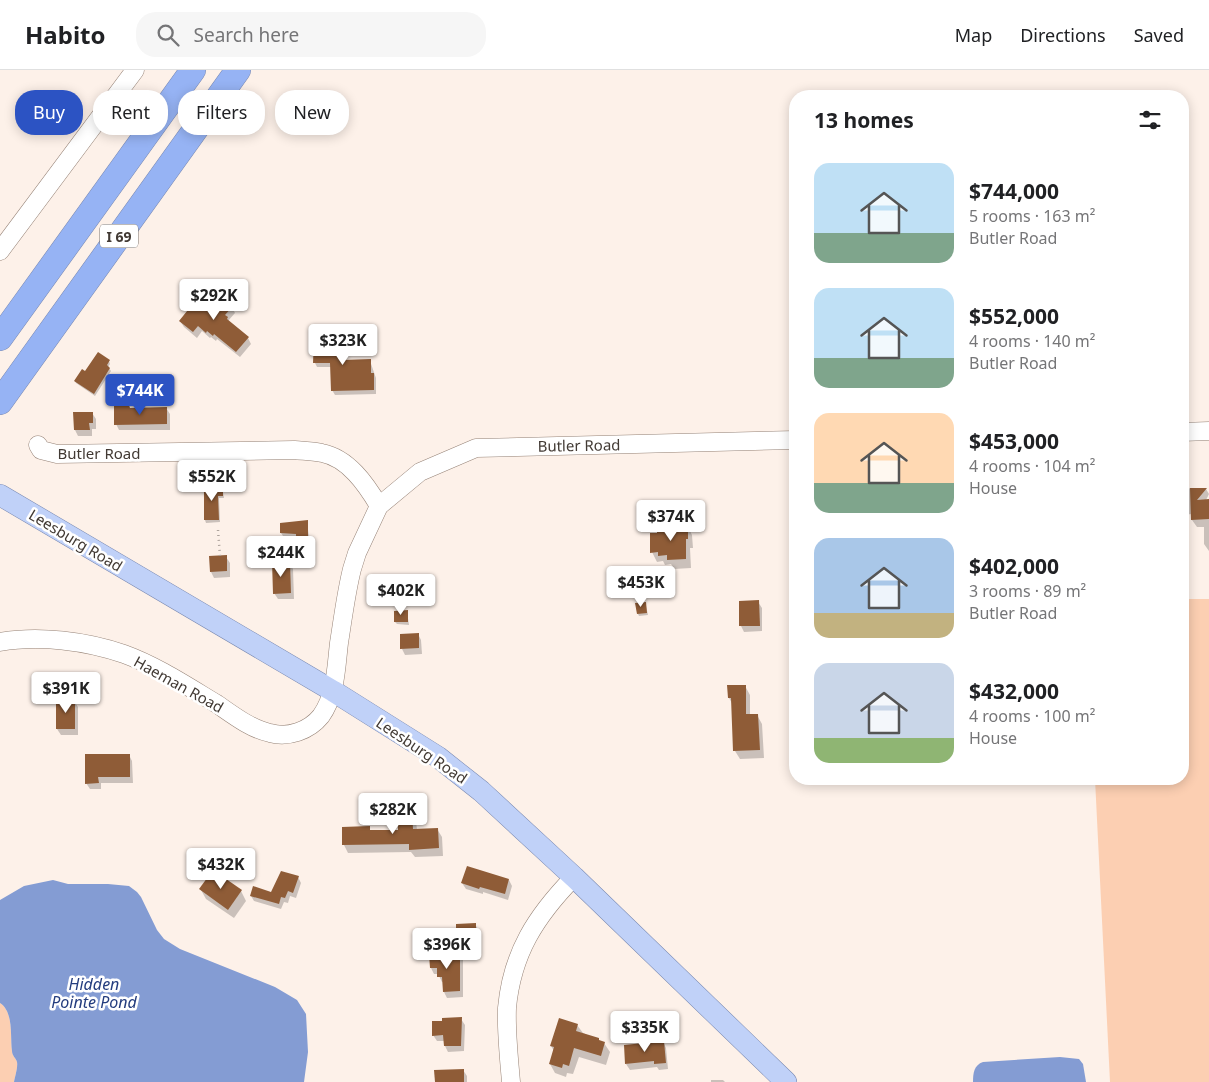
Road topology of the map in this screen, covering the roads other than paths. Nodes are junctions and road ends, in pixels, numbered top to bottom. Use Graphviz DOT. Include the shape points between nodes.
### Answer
graph roads {
  1 [pos="135,70"];
  2 [pos="193,70"];
  3 [pos="238,70"];
  4 [pos="0,251"];
  5 [pos="0,338"];
  6 [pos="0,402"];
  7 [pos="1209,431"];
  8 [pos="1189,432"];
  9 [pos="789,440"];
  10 [pos="38,445"];
  11 [pos="0,495"];
  12 [pos="380,506"];
  13 [pos="0,642"];
  14 [pos="333,691"];
  15 [pos="574,877"];
  16 [pos="510,1082"];
  17 [pos="786,1082"];
  1 -- 4 [label="street"];
  2 -- 5 [label="highway, I 69"];
  3 -- 6 [label="highway, I 69"];
  7 -- 8 [label="street"];
  9 -- 12 [label="street, Butler Road" via="476,448 420,472"];
  10 -- 12 [label="street, Butler Road" via="46,452 75,455 294,450 324,453 365,483"];
  11 -- 14 [label="main road, Leesburg Road"];
  12 -- 14 [label="street, Butler Road" via="352,568"];
  13 -- 14 [label="street, Haeman Road" via="55,640 124,654 186,685 260,731 272,734 296,733 308,728 321,716"];
  14 -- 15 [label="main road, Leesburg Road" via="452,768"];
  15 -- 16 [label="street" via="534,927 520,951 513,972 507,1010"];
  15 -- 17 [label="main road, Leesburg Road"];
}
